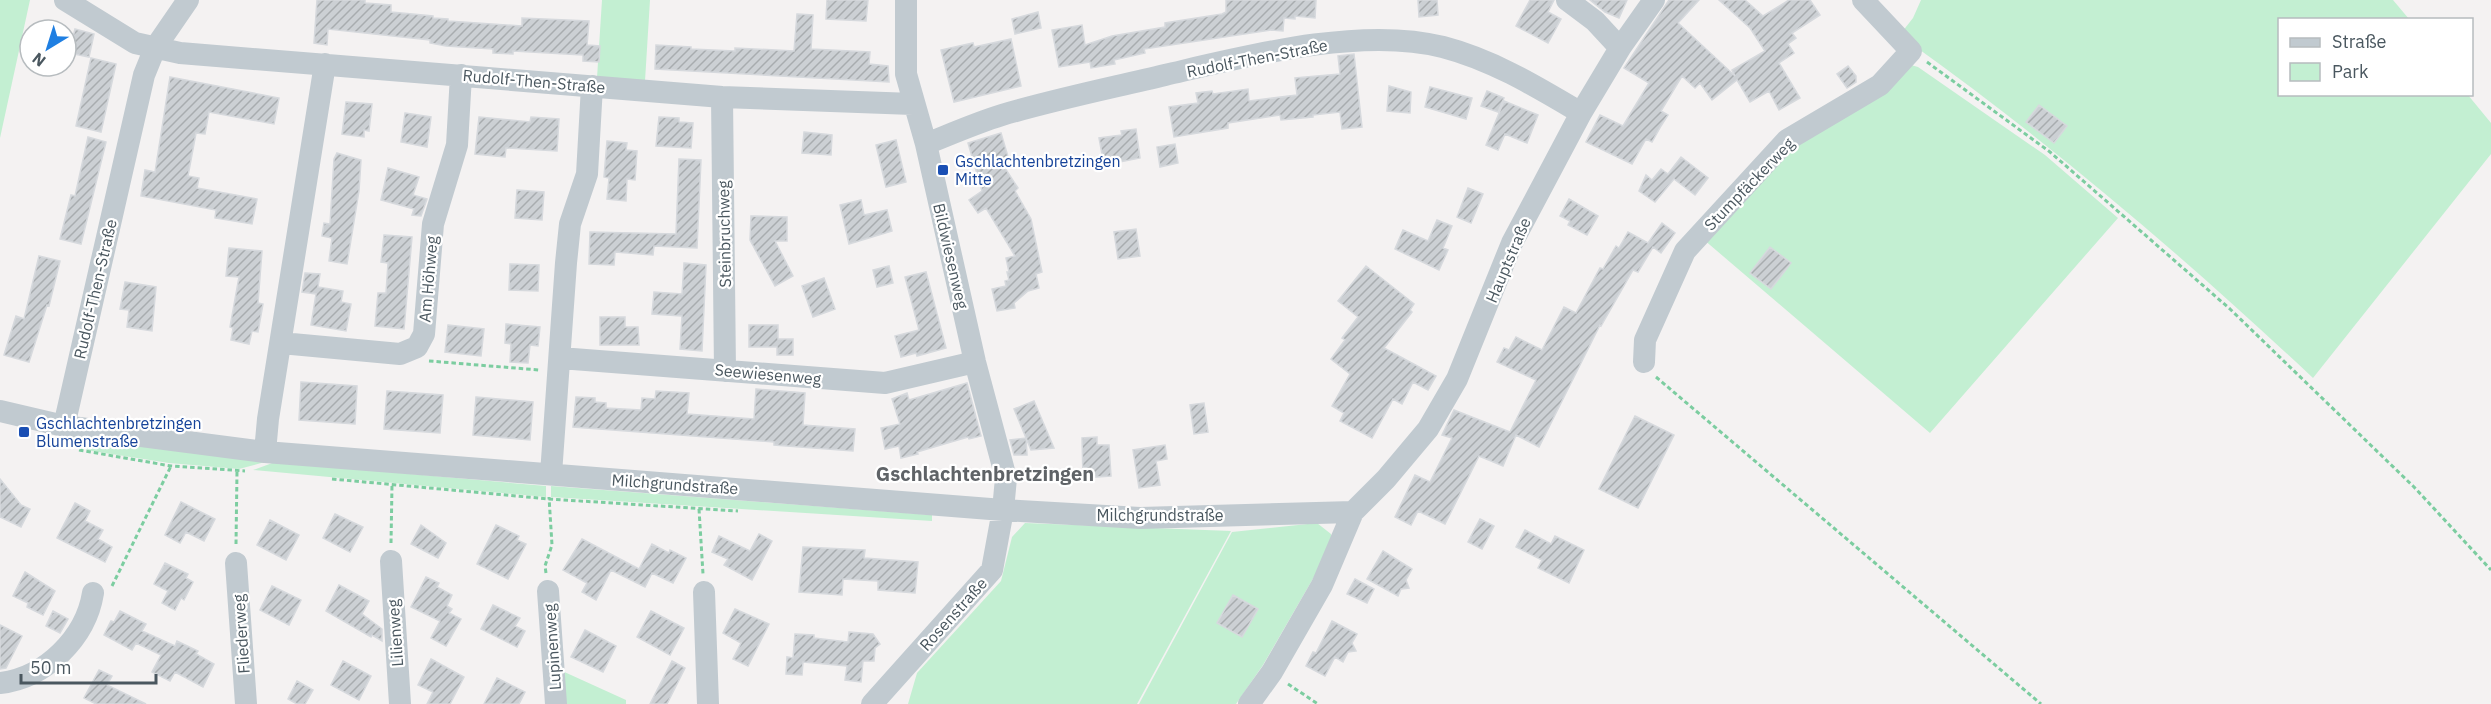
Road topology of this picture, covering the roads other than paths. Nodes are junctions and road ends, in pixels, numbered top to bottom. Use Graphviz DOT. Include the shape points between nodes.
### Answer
graph roads {
  1 [pos="65,0"];
  2 [pos="188,0"];
  3 [pos="906,0"];
  4 [pos="1567,0"];
  5 [pos="1654,0"];
  6 [pos="1863,0"];
  7 [pos="155,48"];
  8 [pos="1620,48"];
  9 [pos="325,64"];
  10 [pos="461,75"];
  11 [pos="592,86"];
  12 [pos="722,97"];
  13 [pos="913,104"];
  14 [pos="1581,113"];
  15 [pos="926,144"];
  16 [pos="280,343"];
  17 [pos="975,362"];
  18 [pos="1644,362"];
  19 [pos="559,364"];
  20 [pos="725,371"];
  21 [pos="0,411"];
  22 [pos="64,426"];
  23 [pos="265,452"];
  24 [pos="551,474"];
  25 [pos="1003,510"];
  26 [pos="1353,512"];
  27 [pos="391,561"];
  28 [pos="236,563"];
  29 [pos="548,591"];
  30 [pos="93,592"];
  31 [pos="704,592"];
  32 [pos="0,682"];
  33 [pos="246,704"];
  34 [pos="400,704"];
  35 [pos="556,704"];
  36 [pos="708,704"];
  37 [pos="872,704"];
  38 [pos="1249,704"];
  1 -- 7 [label="street, Rudolf-Then-Straße" via="135,43"];
  2 -- 7 [label="street"];
  3 -- 13 [label="street, Bildwiesenweg" via="906,74"];
  4 -- 8 [label="street" via="1595,21"];
  5 -- 8 [label="street, Hauptstraße"];
  6 -- 18 [label="street, Stumpfäckerweg" via="1911,51 1880,85 1787,140 1685,251 1646,340"];
  7 -- 9 [label="street, Rudolf-Then-Straße"];
  7 -- 22 [label="street, Rudolf-Then-Straße" via="144,75"];
  8 -- 14 [label="street, Hauptstraße"];
  9 -- 10 [label="street, Rudolf-Then-Straße"];
  9 -- 16 [label="street"];
  10 -- 11 [label="street, Rudolf-Then-Straße"];
  10 -- 16 [label="street, Am Höhweg" via="457,146 433,224 424,334 417,347 400,354"];
  11 -- 12 [label="street, Rudolf-Then-Straße"];
  11 -- 19 [label="street" via="587,174 570,224"];
  12 -- 13 [label="street, Rudolf-Then-Straße"];
  12 -- 20 [label="street, Steinbruchweg"];
  13 -- 15 [label="street, Bildwiesenweg"];
  14 -- 15 [label="street, Rudolf-Then-Straße" via="1517,75 1443,47 1397,40 1349,41 1234,59 1064,99 1001,116"];
  14 -- 26 [label="street, Hauptstraße" via="1512,243 1451,389 1428,429"];
  15 -- 17 [label="street, Bildwiesenweg"];
  16 -- 23 [label="street"];
  17 -- 20 [label="street, Seewiesenweg" via="885,383"];
  17 -- 25 [label="street, Bildwiesenweg" via="1006,478"];
  19 -- 20 [label="street, Seewiesenweg"];
  19 -- 24 [label="street"];
  21 -- 22 [label="street, Milchgrundstraße"];
  22 -- 23 [label="street, Milchgrundstraße"];
  23 -- 24 [label="street, Milchgrundstraße"];
  24 -- 25 [label="street, Milchgrundstraße"];
  25 -- 26 [label="street, Milchgrundstraße" via="1140,518"];
  25 -- 37 [label="street, Rosenstraße" via="992,570"];
  26 -- 38 [label="street" via="1322,585"];
  27 -- 34 [label="street, Lilienweg"];
  28 -- 33 [label="street, Fliederweg"];
  29 -- 35 [label="street, Lupinenweg"];
  30 -- 32 [label="street" via="90,609 73,642 46,665 12,681"];
  31 -- 36 [label="street"];
}
